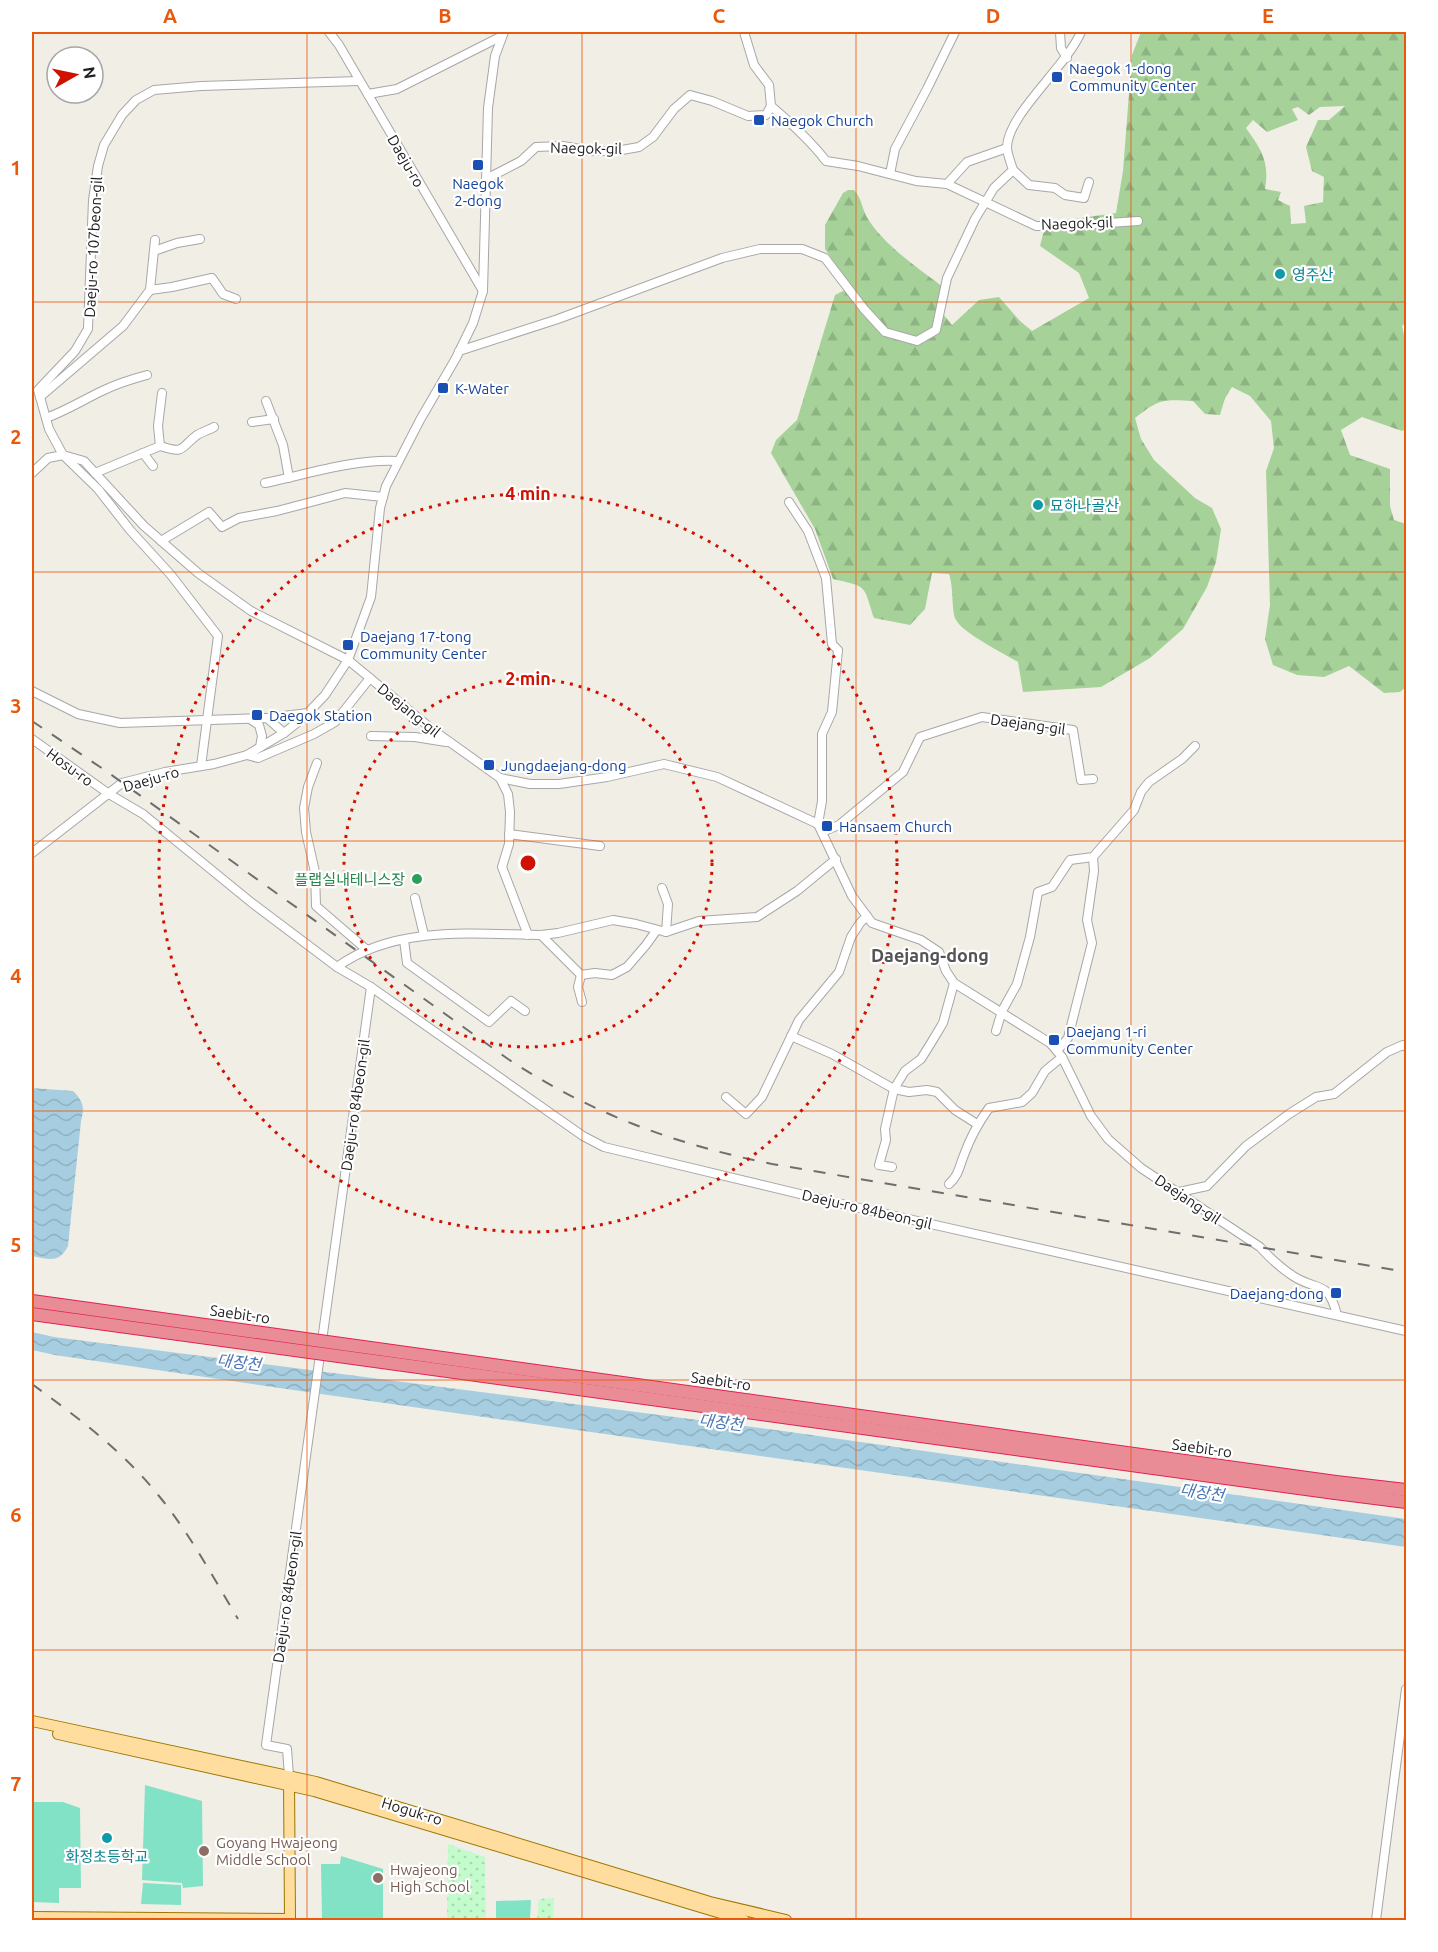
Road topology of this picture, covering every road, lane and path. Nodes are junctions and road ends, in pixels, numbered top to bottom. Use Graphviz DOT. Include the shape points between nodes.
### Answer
graph roads {
  1 [pos="329,32"];
  2 [pos="744,32"];
  3 [pos="955,32"];
  4 [pos="1060,32"];
  5 [pos="1081,32"];
  6 [pos="503,34"];
  7 [pos="1066,58"];
  8 [pos="359,81"];
  9 [pos="368,94"];
  10 [pos="771,106"];
  11 [pos="1007,148"];
  12 [pos="1013,170"];
  13 [pos="890,174"];
  14 [pos="486,179"];
  15 [pos="1089,182"];
  16 [pos="947,184"];
  17 [pos="985,203"];
  18 [pos="1138,221"];
  19 [pos="200,239"];
  20 [pos="155,240"];
  21 [pos="154,251"];
  22 [pos="150,290"];
  23 [pos="483,291"];
  24 [pos="236,299"];
  25 [pos="459,351"];
  26 [pos="147,375"];
  27 [pos="162,393"];
  28 [pos="40,397"];
  29 [pos="266,401"];
  30 [pos="46,418"];
  31 [pos="274,418"];
  32 [pos="252,422"];
  33 [pos="214,427"];
  34 [pos="160,446"];
  35 [pos="142,453"];
  36 [pos="63,455"];
  37 [pos="397,461"];
  38 [pos="153,466"];
  39 [pos="32,473"];
  40 [pos="95,473"];
  41 [pos="289,478"];
  42 [pos="265,483"];
  43 [pos="383,497"];
  44 [pos="789,502"];
  45 [pos="161,541"];
  46 [pos="348,660"];
  47 [pos="370,678"];
  48 [pos="32,691"];
  49 [pos="308,713"];
  50 [pos="267,718"];
  51 [pos="250,719"];
  52 [pos="208,720"];
  53 [pos="284,733"];
  54 [pos="371,736"];
  55 [pos="32,739"];
  56 [pos="449,742"];
  57 [pos="1195,746"];
  58 [pos="260,747"];
  59 [pos="247,755"];
  60 [pos="317,763"];
  61 [pos="201,766"];
  62 [pos="500,778"];
  63 [pos="1093,779"];
  64 [pos="109,794"];
  65 [pos="820,828"];
  66 [pos="510,834"];
  67 [pos="600,846"];
  68 [pos="32,853"];
  69 [pos="1093,857"];
  70 [pos="836,859"];
  71 [pos="662,888"];
  72 [pos="415,898"];
  73 [pos="867,916"];
  74 [pos="656,931"];
  75 [pos="666,932"];
  76 [pos="528,934"];
  77 [pos="424,935"];
  78 [pos="541,935"];
  79 [pos="404,940"];
  80 [pos="366,950"];
  81 [pos="337,967"];
  82 [pos="581,975"];
  83 [pos="954,983"];
  84 [pos="371,987"];
  85 [pos="582,1002"];
  86 [pos="525,1011"];
  87 [pos="1002,1011"];
  88 [pos="996,1031"];
  89 [pos="790,1036"];
  90 [pos="1407,1047"];
  91 [pos="1059,1054"];
  92 [pos="894,1089"];
  93 [pos="726,1098"];
  94 [pos="977,1124"];
  95 [pos="892,1167"];
  96 [pos="949,1184"];
  97 [pos="1179,1192"];
  98 [pos="32,1300"];
  99 [pos="32,1314"];
  100 [pos="1336,1315"];
  101 [pos="1407,1330"];
  102 [pos="1336,1487"];
  103 [pos="1407,1490"];
  104 [pos="1407,1502"];
  105 [pos="1407,1689"];
  106 [pos="32,1721"];
  107 [pos="32,1728"];
  108 [pos="289,1781"];
  109 [pos="709,1911"];
  110 [pos="32,1917"];
  111 [pos="290,1920"];
  112 [pos="744,1920"];
  113 [pos="786,1920"];
  114 [pos="1376,1920"];
  1 -- 8 [label="street, Daeju-ro"];
  2 -- 10 [label="street" via="754,65 769,85"];
  3 -- 13 [label="street" via="895,149"];
  4 -- 7 [label="street"];
  5 -- 7 [label="street"];
  6 -- 9 [label="street" via="397,89"];
  6 -- 14 [label="street, Daeju-ro" via="495,56 488,108"];
  7 -- 11 [label="street" via="1011,128"];
  8 -- 9 [label="street, Daeju-ro"];
  8 -- 28 [label="street, Daeju-ro 107beon-gil" via="154,90 136,100 104,145 98,166 88,329 75,351 39,390"];
  9 -- 23 [label="street, Daeju-ro"];
  10 -- 13 [label="street, Naegok-gil" via="826,160"];
  10 -- 14 [label="street, Naegok-gil" via="766,115 748,116 690,95 639,147 591,151 536,147"];
  11 -- 12 [label="street"];
  11 -- 16 [label="street" via="967,162"];
  12 -- 15 [label="street, Naegok-gil" via="1029,185 1055,188 1065,195 1084,198"];
  12 -- 17 [label="street"];
  13 -- 16 [label="street, Naegok-gil"];
  14 -- 23 [label="street, Daeju-ro"];
  16 -- 17 [label="street, Naegok-gil"];
  17 -- 18 [label="street, Naegok-gil" via="1036,226"];
  17 -- 25 [label="street" via="947,278 936,330 917,341 885,332 825,258 802,249 760,249 722,258"];
  19 -- 21 [label="street"];
  20 -- 21 [label="street"];
  21 -- 22 [label="street"];
  22 -- 24 [label="street" via="212,278 223,294"];
  22 -- 28 [label="street, Daeju-ro 107beon-gil" via="123,326"];
  23 -- 25 [label="street, Daeju-ro"];
  25 -- 37 [label="street, Daeju-ro"];
  26 -- 30 [label="street"];
  27 -- 34 [label="street"];
  28 -- 30 [label="street"];
  29 -- 31 [label="street"];
  30 -- 36 [label="street"];
  31 -- 32 [label="street"];
  31 -- 41 [label="street"];
  33 -- 34 [label="street" via="198,434 182,449 174,451"];
  34 -- 35 [label="street"];
  35 -- 38 [label="street"];
  35 -- 40 [label="street"];
  36 -- 39 [label="street" via="48,458"];
  36 -- 40 [label="street" via="84,461"];
  36 -- 52 [label="street" via="98,489 218,636"];
  37 -- 41 [label="street" via="380,460"];
  37 -- 43 [label="street, Daeju-ro"];
  40 -- 45 [label="street"];
  41 -- 42 [label="street"];
  43 -- 45 [label="street" via="345,493 239,518 222,527 209,512"];
  43 -- 46 [label="street, Daeju-ro" via="371,597"];
  44 -- 65 [label="street" via="808,531 826,578 832,644 838,650 832,712 822,734"];
  45 -- 46 [label="street" via="251,611"];
  46 -- 47 [label="street, Daejang-gil"];
  46 -- 49 [label="street, Daeju-ro"];
  47 -- 56 [label="street, Daejang-gil"];
  47 -- 59 [label="street, Daejang-gil" via="335,722 258,758"];
  48 -- 52 [label="street" via="78,714 120,723"];
  49 -- 50 [label="street"];
  49 -- 53 [label="street, Daeju-ro"];
  50 -- 51 [label="street"];
  50 -- 53 [label="street"];
  51 -- 52 [label="street"];
  51 -- 58 [label="street" via="259,725"];
  52 -- 61 [label="street"];
  53 -- 58 [label="street, Daeju-ro"];
  54 -- 56 [label="street, Daejang-gil"];
  55 -- 64 [label="street, Hosu-ro"];
  56 -- 62 [label="street, Daejang-gil"];
  57 -- 69 [label="street" via="1149,782 1134,810"];
  58 -- 59 [label="street, Daeju-ro"];
  59 -- 61 [label="street, Daeju-ro"];
  60 -- 80 [label="street" via="304,808 315,872 316,906"];
  61 -- 64 [label="street, Daeju-ro" via="122,783"];
  62 -- 65 [label="street, Daejang-gil" via="559,784 664,764 717,777"];
  62 -- 66 [label="street" via="508,794"];
  63 -- 65 [label="street, Daejang-gil" via="1081,780 1072,730 982,717 920,736 903,772 839,825"];
  64 -- 68 [label="street, Daeju-ro"];
  64 -- 81 [label="street, Daeju-ro 84beon-gil" via="143,814"];
  65 -- 70 [label="street"];
  66 -- 67 [label="street"];
  66 -- 76 [label="street" via="502,867"];
  69 -- 87 [label="street" via="1070,860 1052,887 1038,892 1017,984"];
  69 -- 91 [label="street" via="1087,920 1092,943 1068,1038"];
  70 -- 73 [label="street" via="852,896"];
  70 -- 75 [label="street" via="757,917 699,921"];
  71 -- 75 [label="street" via="668,904"];
  72 -- 77 [label="street"];
  73 -- 83 [label="street" via="872,923 921,940 939,952"];
  73 -- 89 [label="street" via="851,937 839,972"];
  74 -- 75 [label="street"];
  74 -- 78 [label="street" via="613,920"];
  74 -- 82 [label="street" via="627,967 612,975"];
  76 -- 77 [label="street"];
  76 -- 78 [label="street"];
  77 -- 79 [label="street"];
  78 -- 82 [label="street"];
  79 -- 80 [label="street"];
  79 -- 86 [label="street" via="407,963 489,1022 511,1001"];
  80 -- 81 [label="street"];
  81 -- 84 [label="street, Daeju-ro 84beon-gil"];
  82 -- 85 [label="street" via="578,987"];
  83 -- 87 [label="street, Daejang-gil"];
  83 -- 92 [label="street" via="943,1023 921,1059 905,1071"];
  84 -- 100 [label="street, Daeju-ro 84beon-gil" via="604,1147"];
  84 -- 108 [label="street, Daeju-ro 84beon-gil" via="266,1745 287,1749"];
  87 -- 88 [label="street"];
  87 -- 91 [label="street, Daejang-gil" via="1050,1043"];
  89 -- 92 [label="street" via="832,1053"];
  89 -- 93 [label="street" via="762,1097 746,1114"];
  90 -- 97 [label="street" via="1388,1052 1334,1094 1316,1097 1289,1114 1246,1146 1207,1186"];
  91 -- 94 [label="street" via="1022,1102 989,1108"];
  91 -- 97 [label="street, Daejang-gil" via="1091,1116 1108,1139"];
  92 -- 94 [label="street" via="937,1092"];
  92 -- 95 [label="street" via="879,1166"];
  94 -- 96 [label="street" via="957,1176"];
  97 -- 100 [label="street, Daejang-gil" via="1260,1247 1296,1278 1322,1287 1333,1297"];
  98 -- 102 [label="highway, Saebit-ro, bridge"];
  99 -- 102 [label="highway, Saebit-ro, bridge"];
  100 -- 101 [label="street, Daeju-ro 84beon-gil"];
  102 -- 103 [label="highway, Saebit-ro"];
  102 -- 104 [label="highway, Saebit-ro"];
  105 -- 114 [label="street"];
  106 -- 108 [label="main road, Hoguk-ro"];
  107 -- 108 [label="main road, Hoguk-ro"];
  108 -- 109 [label="main road, Hoguk-ro" via="485,1833"];
  108 -- 111 [label="main road"];
  109 -- 112 [label="main road, Hoguk-ro"];
  109 -- 113 [label="main road, Hoguk-ro"];
  110 -- 111 [label="main road"];
}
